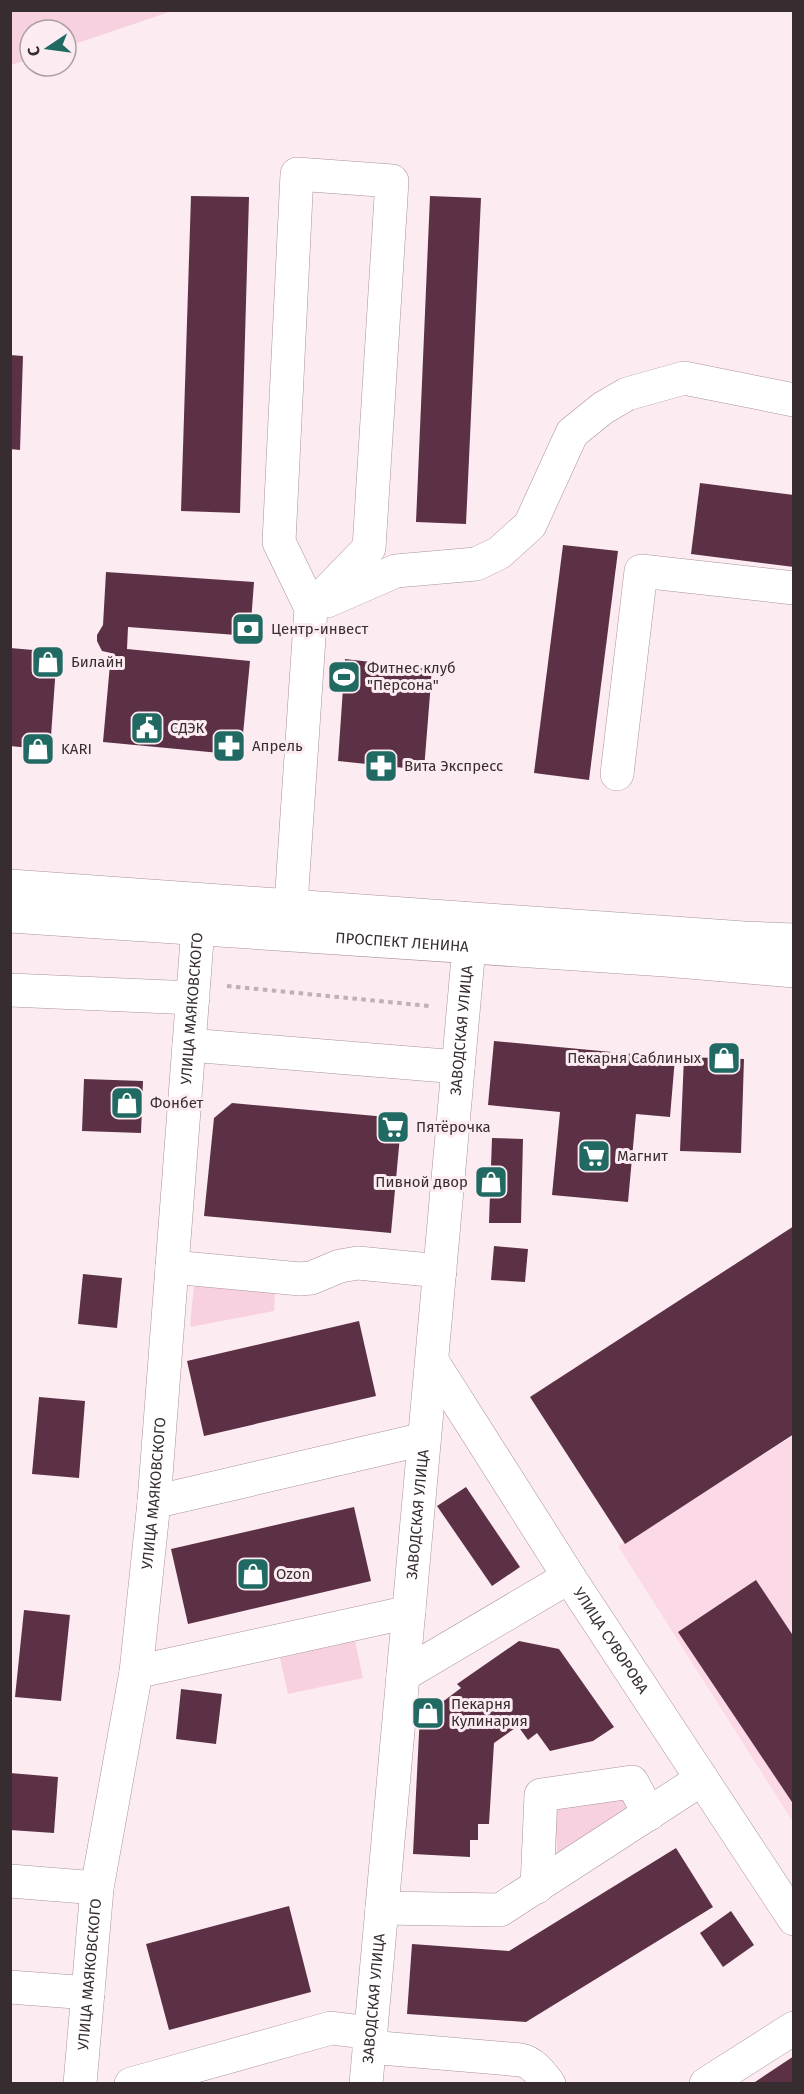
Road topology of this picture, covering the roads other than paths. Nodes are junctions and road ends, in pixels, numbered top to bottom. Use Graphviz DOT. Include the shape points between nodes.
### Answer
graph roads {
  1 [pos="794,400"];
  2 [pos="794,588"];
  3 [pos="311,608"];
  4 [pos="617,774"];
  5 [pos="10,886"];
  6 [pos="200,914"];
  7 [pos="10,916"];
  8 [pos="289,920"];
  9 [pos="794,940"];
  10 [pos="469,947"];
  11 [pos="794,971"];
  12 [pos="10,990"];
  13 [pos="207,992"];
  14 [pos="189,1045"];
  15 [pos="458,1067"];
  16 [pos="172,1267"];
  17 [pos="440,1271"];
  18 [pos="432,1361"];
  19 [pos="424,1439"];
  20 [pos="154,1502"];
  21 [pos="569,1577"];
  22 [pos="409,1612"];
  23 [pos="136,1671"];
  24 [pos="403,1675"];
  25 [pos="702,1779"];
  26 [pos="649,1814"];
  27 [pos="10,1881"];
  28 [pos="537,1887"];
  29 [pos="98,1888"];
  30 [pos="382,1908"];
  31 [pos="794,1919"];
  32 [pos="10,1987"];
  33 [pos="88,1993"];
  34 [pos="794,2028"];
  35 [pos="370,2040"];
  36 [pos="80,2084"];
  37 [pos="130,2084"];
  38 [pos="366,2084"];
  39 [pos="549,2084"];
  40 [pos="706,2084"];
  1 -- 3 [label="street" via="684,378 627,394 572,433 530,525 499,553 476,564 396,571"];
  2 -- 4 [label="street" via="641,571"];
  3 -- 3 [label="street" via="369,548 392,181 297,174 279,542"];
  3 -- 8 [label="street"];
  5 -- 6 [label="street, ПРОСПЕКТ ЛЕНИНА"];
  6 -- 7 [label="street, ПРОСПЕКТ ЛЕНИНА"];
  6 -- 8 [label="street, ПРОСПЕКТ ЛЕНИНА"];
  6 -- 13 [label="street, УЛИЦА МАЯКОВСКОГО"];
  8 -- 9 [label="street, ПРОСПЕКТ ЛЕНИНА"];
  8 -- 10 [label="street, ПРОСПЕКТ ЛЕНИНА"];
  10 -- 11 [label="street, ПРОСПЕКТ ЛЕНИНА"];
  10 -- 15 [label="street, ЗАВОДСКАЯ УЛИЦА"];
  12 -- 13 [label="street"];
  13 -- 14 [label="street, УЛИЦА МАЯКОВСКОГО"];
  14 -- 15 [label="street"];
  14 -- 16 [label="street, УЛИЦА МАЯКОВСКОГО"];
  15 -- 17 [label="street, ЗАВОДСКАЯ УЛИЦА"];
  16 -- 17 [label="street" via="300,1279 357,1263"];
  16 -- 20 [label="street, УЛИЦА МАЯКОВСКОГО"];
  17 -- 18 [label="street, ЗАВОДСКАЯ УЛИЦА"];
  18 -- 19 [label="street, ЗАВОДСКАЯ УЛИЦА"];
  18 -- 21 [label="street, УЛИЦА СУВОРОВА"];
  19 -- 20 [label="street"];
  19 -- 22 [label="street, ЗАВОДСКАЯ УЛИЦА"];
  20 -- 23 [label="street, УЛИЦА МАЯКОВСКОГО"];
  21 -- 24 [label="street"];
  21 -- 25 [label="street, УЛИЦА СУВОРОВА"];
  22 -- 23 [label="street"];
  22 -- 24 [label="street, ЗАВОДСКАЯ УЛИЦА"];
  23 -- 29 [label="street, УЛИЦА МАЯКОВСКОГО"];
  24 -- 30 [label="street, ЗАВОДСКАЯ УЛИЦА"];
  25 -- 26 [label="street"];
  25 -- 31 [label="street, УЛИЦА СУВОРОВА"];
  26 -- 28 [label="street"];
  26 -- 28 [label="street" via="632,1782 541,1795"];
  27 -- 29 [label="street"];
  28 -- 30 [label="street" via="500,1910"];
  29 -- 33 [label="street, УЛИЦА МАЯКОВСКОГО"];
  30 -- 35 [label="street, ЗАВОДСКАЯ УЛИЦА"];
  32 -- 33 [label="street"];
  33 -- 36 [label="street, УЛИЦА МАЯКОВСКОГО"];
  34 -- 40 [label="street"];
  35 -- 37 [label="street" via="331,2028"];
  35 -- 38 [label="street, ЗАВОДСКАЯ УЛИЦА"];
  35 -- 39 [label="street" via="521,2060 535,2067"];
}
